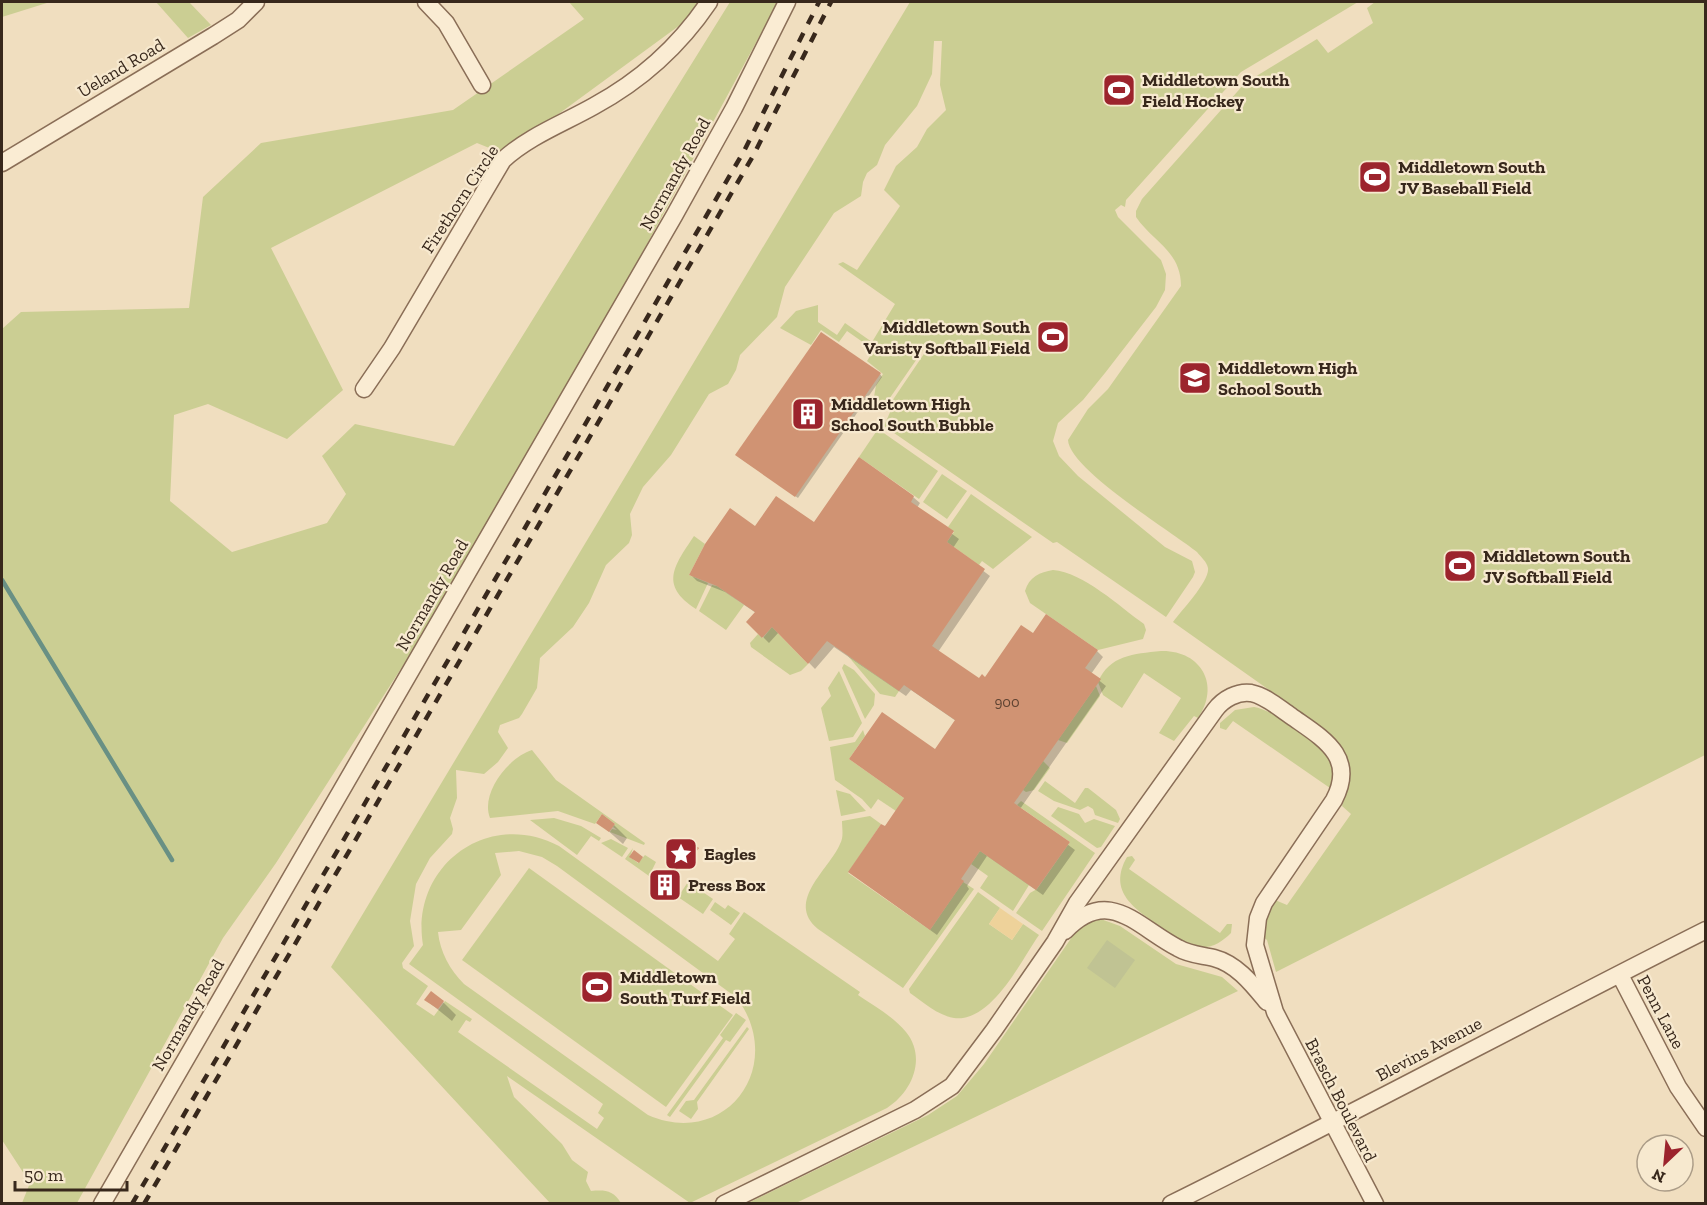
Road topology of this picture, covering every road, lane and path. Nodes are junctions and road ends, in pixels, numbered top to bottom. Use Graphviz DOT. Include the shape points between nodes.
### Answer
graph roads {
  1 [pos="256,2"];
  2 [pos="426,2"];
  3 [pos="709,2"];
  4 [pos="787,2"];
  5 [pos="482,85"];
  6 [pos="2,163"];
  7 [pos="364,389"];
  8 [pos="1706,930"];
  9 [pos="1055,942"];
  10 [pos="1620,975"];
  11 [pos="1275,1012"];
  12 [pos="1332,1124"];
  13 [pos="1706,1128"];
  14 [pos="102,1203"];
  15 [pos="724,1203"];
  16 [pos="1171,1203"];
  17 [pos="1375,1203"];
  1 -- 6 [label="street, Ueland Road" via="213,36"];
  2 -- 5 [label="street" via="446,23"];
  3 -- 7 [label="street, Firethorn Circle" via="673,47 645,72 617,93 524,144 503,160"];
  4 -- 14 [label="street, Normandy Road" via="674,216"];
  8 -- 10 [label="street, Blevins Avenue"];
  9 -- 11 [label="street" via="1092,912 1119,912 1181,950 1215,958 1233,968"];
  9 -- 11 [label="street" via="1097,874 1217,706 1239,694 1258,695 1325,740 1338,757 1342,774 1334,800 1269,894 1258,918 1256,953"];
  9 -- 15 [label="street" via="974,1058 945,1092"];
  10 -- 12 [label="street, Blevins Avenue" via="1490,1038"];
  10 -- 13 [label="street, Penn Lane" via="1682,1095"];
  11 -- 12 [label="street, Brasch Boulevard"];
  12 -- 16 [label="street, Blevins Avenue"];
  12 -- 17 [label="street, Brasch Boulevard"];
}
